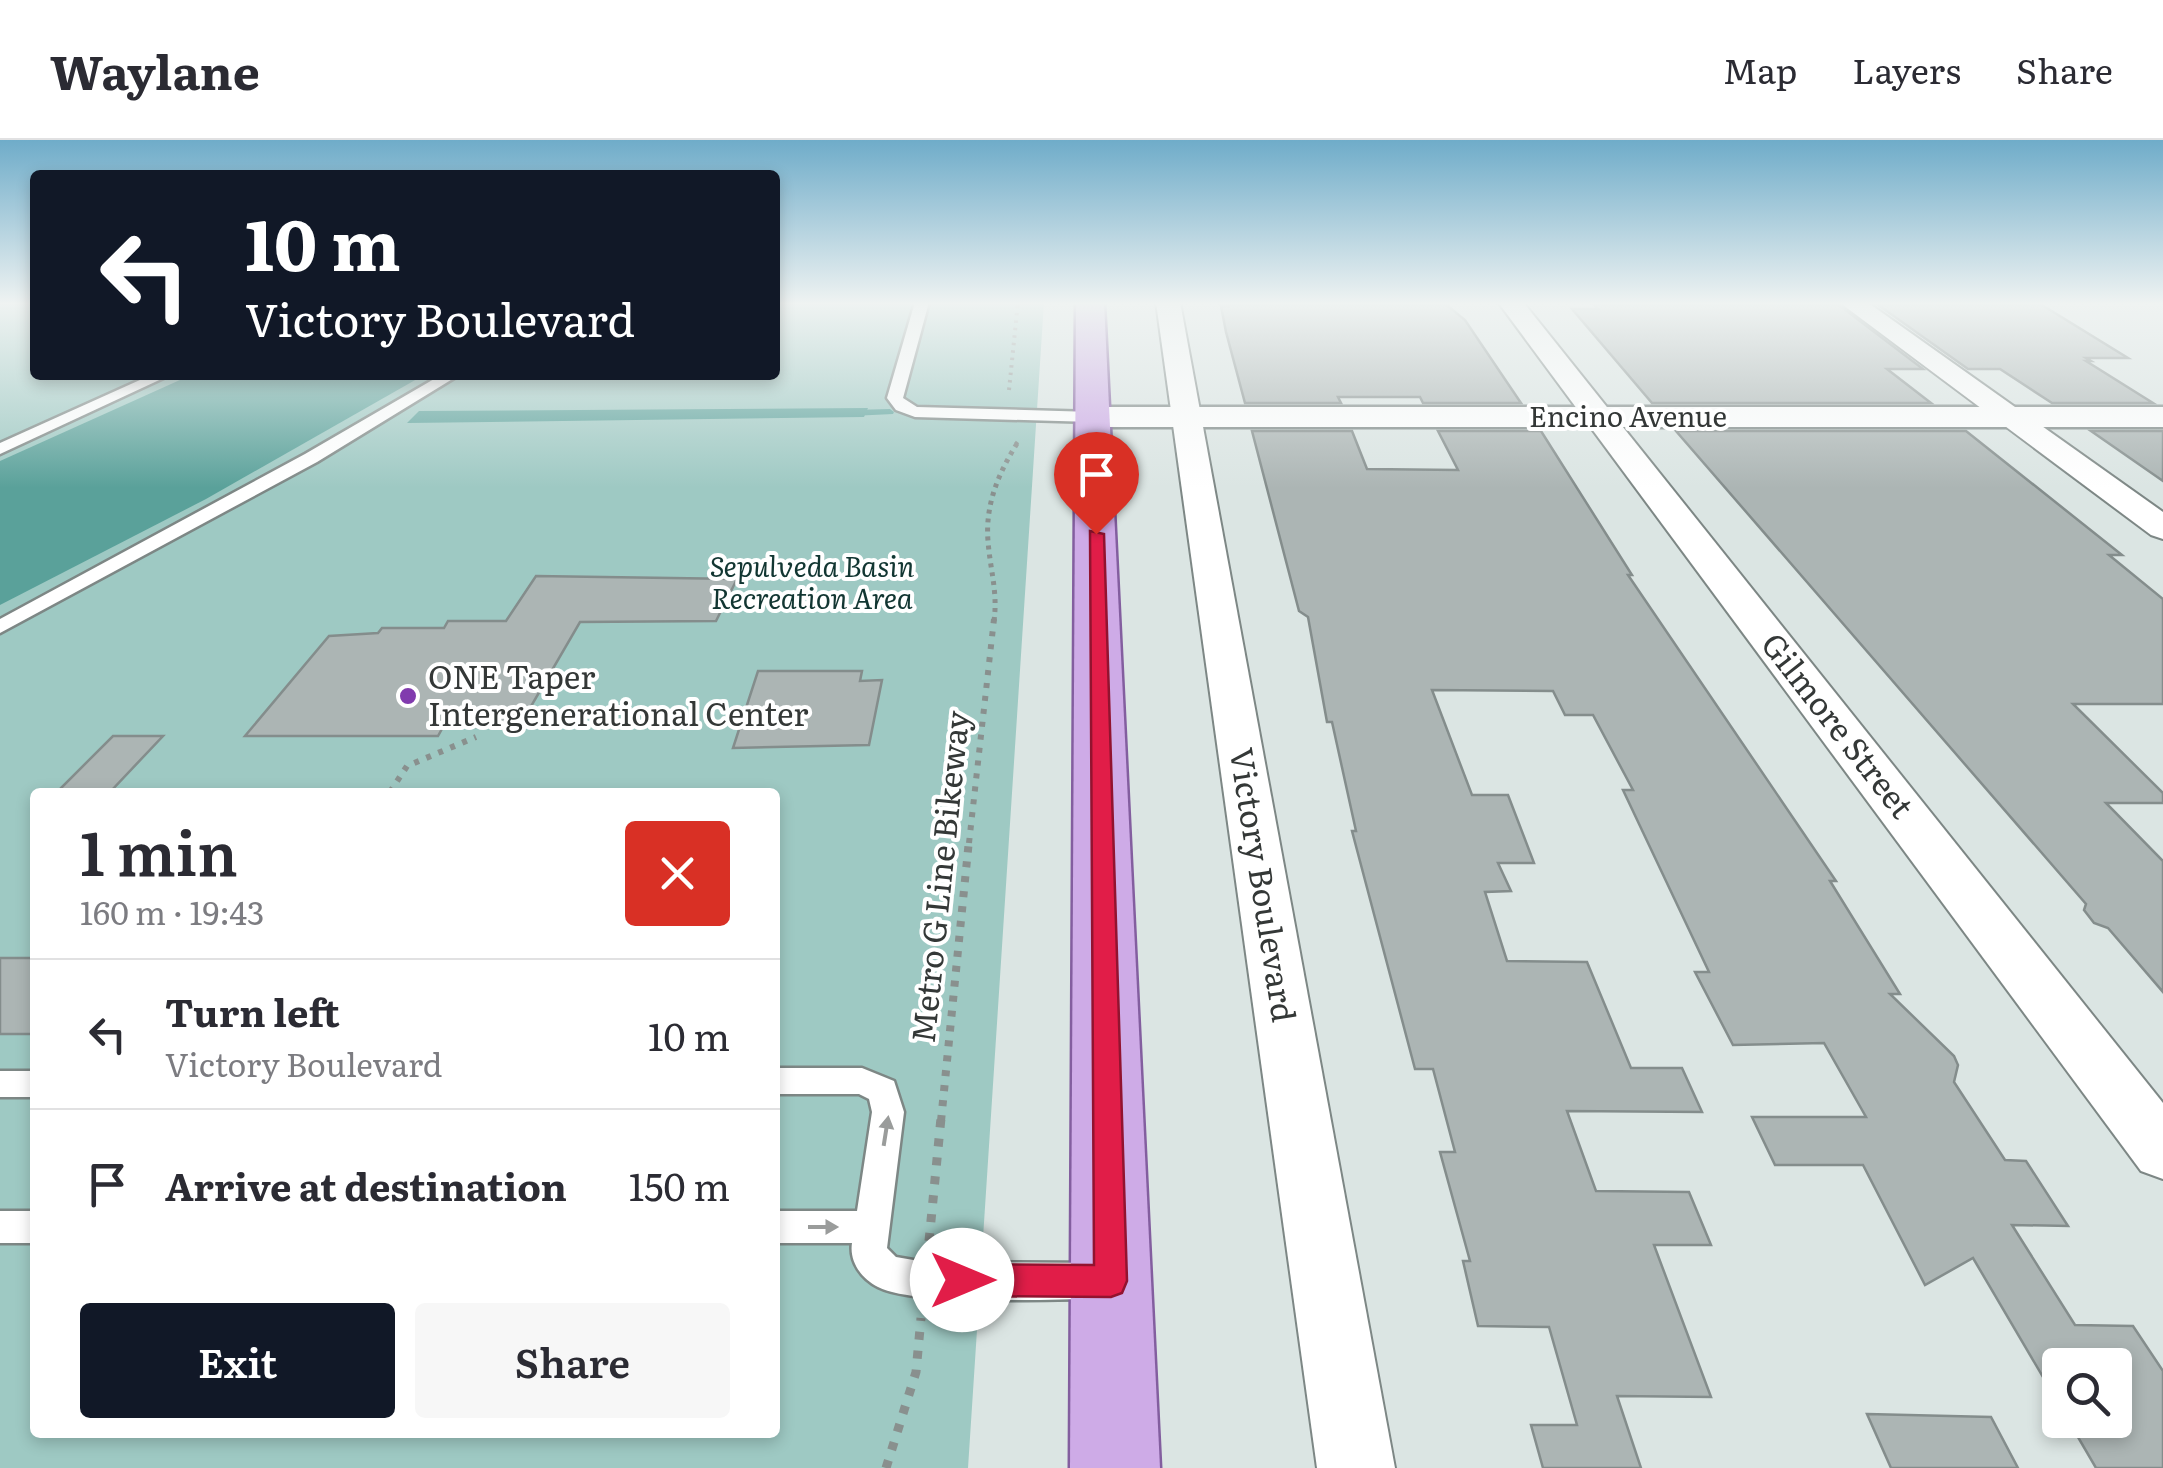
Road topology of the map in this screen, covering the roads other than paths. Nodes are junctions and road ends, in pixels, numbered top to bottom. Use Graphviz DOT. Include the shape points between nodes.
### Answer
graph roads {
  1 [pos="905,364"];
  2 [pos="1092,364"];
  3 [pos="1178,364"];
  4 [pos="1558,364"];
  5 [pos="1937,364"];
  6 [pos="152,380"];
  7 [pos="443,380"];
  8 [pos="1093,417"];
  9 [pos="1186,417"];
  10 [pos="1599,417"];
  11 [pos="2010,417"];
  12 [pos="2163,417"];
  13 [pos="0,449"];
  14 [pos="2163,528"];
  15 [pos="0,627"];
  16 [pos="780,1081"];
  17 [pos="0,1084"];
  18 [pos="30,1084"];
  19 [pos="2163,1151"];
  20 [pos="0,1227"];
  21 [pos="30,1227"];
  22 [pos="780,1227"];
  23 [pos="870,1227"];
  24 [pos="1111,1281"];
  25 [pos="1115,1468"];
  26 [pos="1356,1468"];
  1 -- 8 [label="lane" via="895,398 916,412"];
  2 -- 8 [label="main road"];
  3 -- 9 [label="street, Victory Boulevard"];
  4 -- 10 [label="street, Gilmore Street"];
  5 -- 11 [label="street"];
  6 -- 13 [label="lane"];
  7 -- 15 [label="lane"];
  8 -- 9 [label="street, Encino Avenue"];
  8 -- 24 [label="main road"];
  9 -- 10 [label="street, Encino Avenue"];
  9 -- 26 [label="street, Victory Boulevard"];
  10 -- 11 [label="street, Encino Avenue"];
  10 -- 19 [label="street, Gilmore Street"];
  11 -- 12 [label="street, Encino Avenue"];
  11 -- 14 [label="street"];
  23 -- 16 [label="lane, one-way" via="888,1112 883,1092 862,1080"];
  17 -- 18 [label="lane"];
  20 -- 21 [label="lane"];
  22 -- 23 [label="lane, one-way"];
  23 -- 24 [label="lane" via="868,1254 887,1273 925,1280"];
  24 -- 25 [label="main road"];
}
